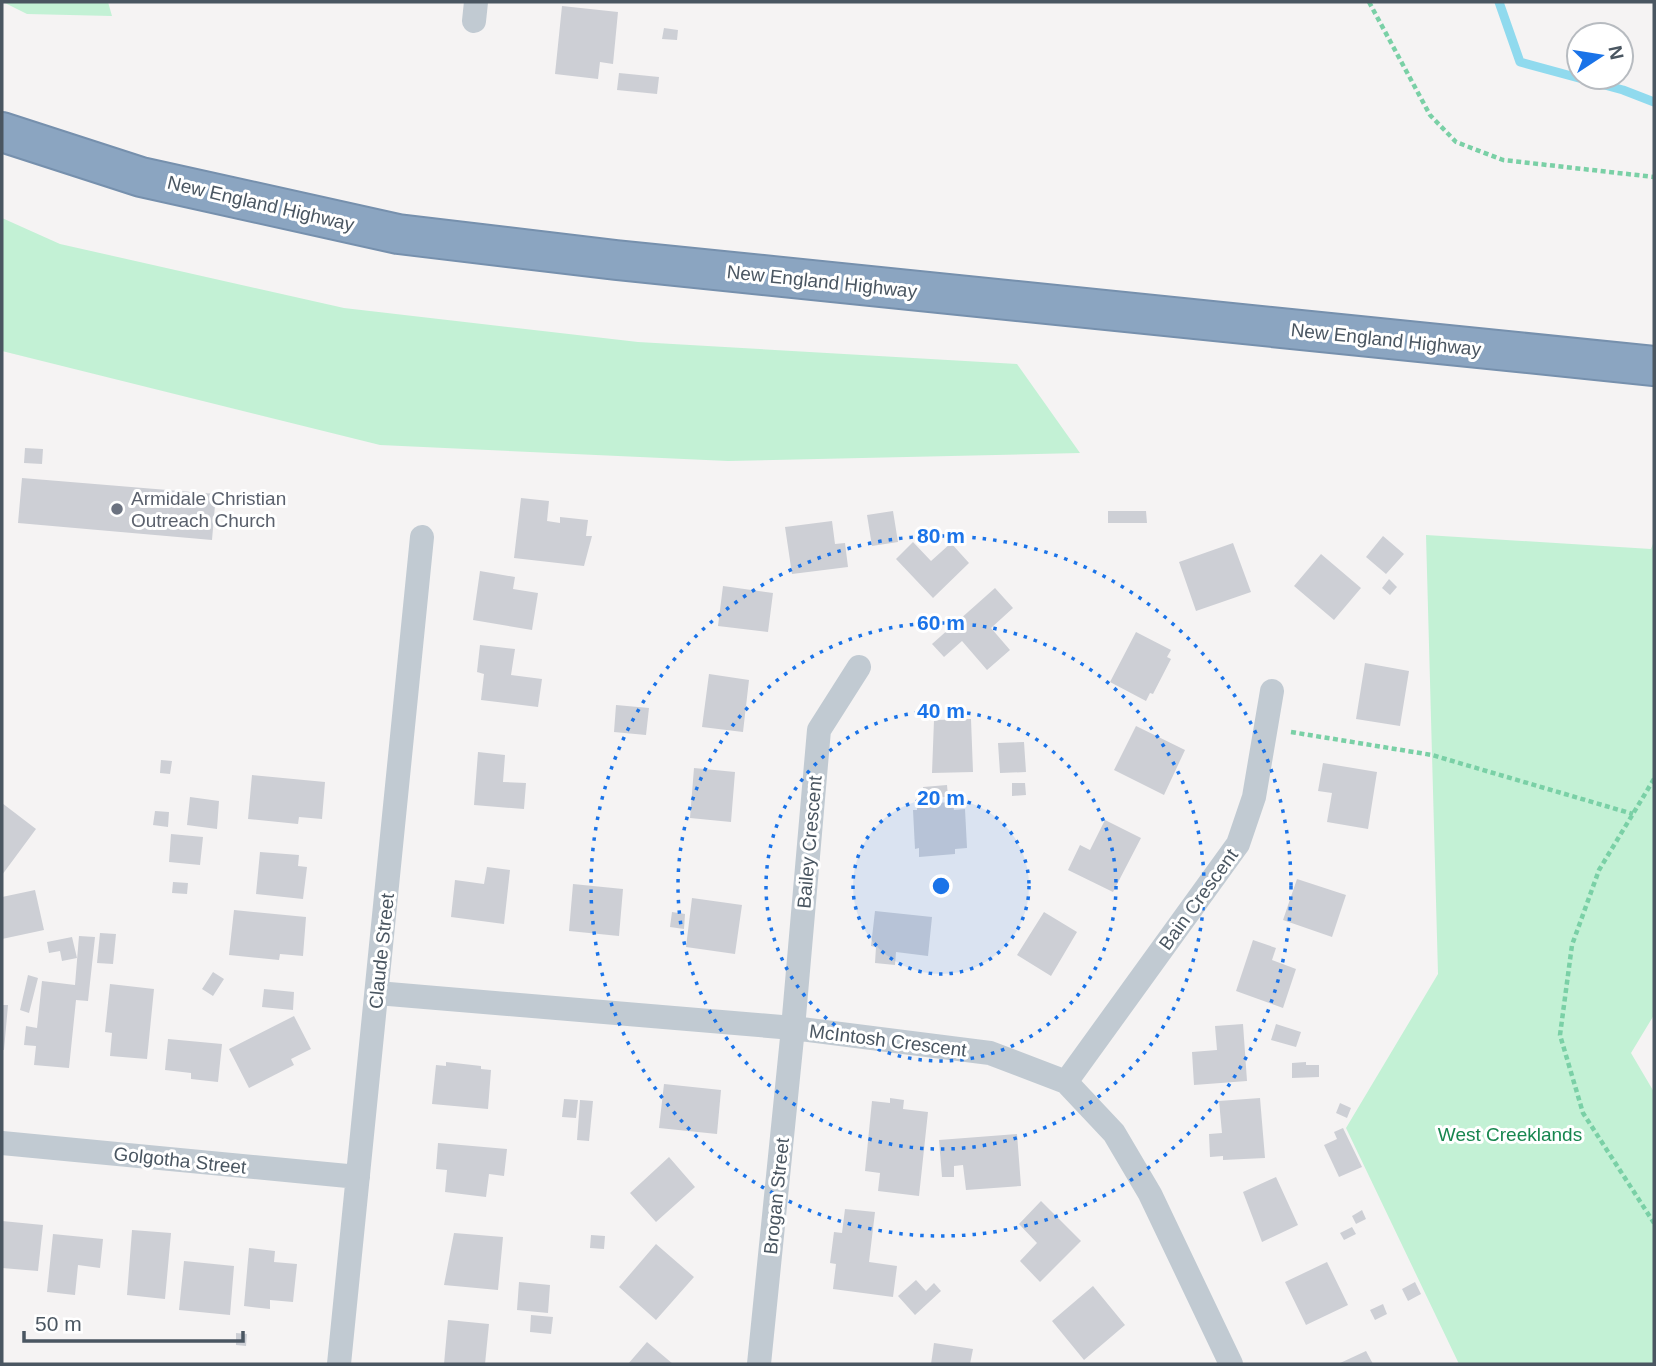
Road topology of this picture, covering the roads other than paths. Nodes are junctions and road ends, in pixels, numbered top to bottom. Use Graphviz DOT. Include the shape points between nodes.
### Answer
graph roads {
  1 [pos="2,132"];
  2 [pos="1650,366"];
  3 [pos="422,537"];
  4 [pos="859,667"];
  5 [pos="1272,691"];
  6 [pos="377,993"];
  7 [pos="793,1028"];
  8 [pos="1066,1082"];
  9 [pos="2,1143"];
  10 [pos="358,1177"];
  11 [pos="339,1364"];
  12 [pos="758,1364"];
  13 [pos="1231,1364"];
  1 -- 2 [label="highway, New England Highway" via="141,177 398,234"];
  3 -- 6 [label="street, Claude Street"];
  4 -- 7 [label="street, Bailey Crescent" via="819,730"];
  5 -- 8 [label="street, Bain Crescent" via="1254,797 1238,844"];
  6 -- 7 [label="street, McIntosh Crescent"];
  6 -- 10 [label="street, Claude Street"];
  7 -- 8 [label="street, McIntosh Crescent" via="990,1053"];
  7 -- 12 [label="street, Brogan Street"];
  8 -- 13 [label="street, McIntosh Crescent" via="1114,1133 1138,1174"];
  9 -- 10 [label="street, Golgotha Street"];
  10 -- 11 [label="street, Claude Street"];
}
